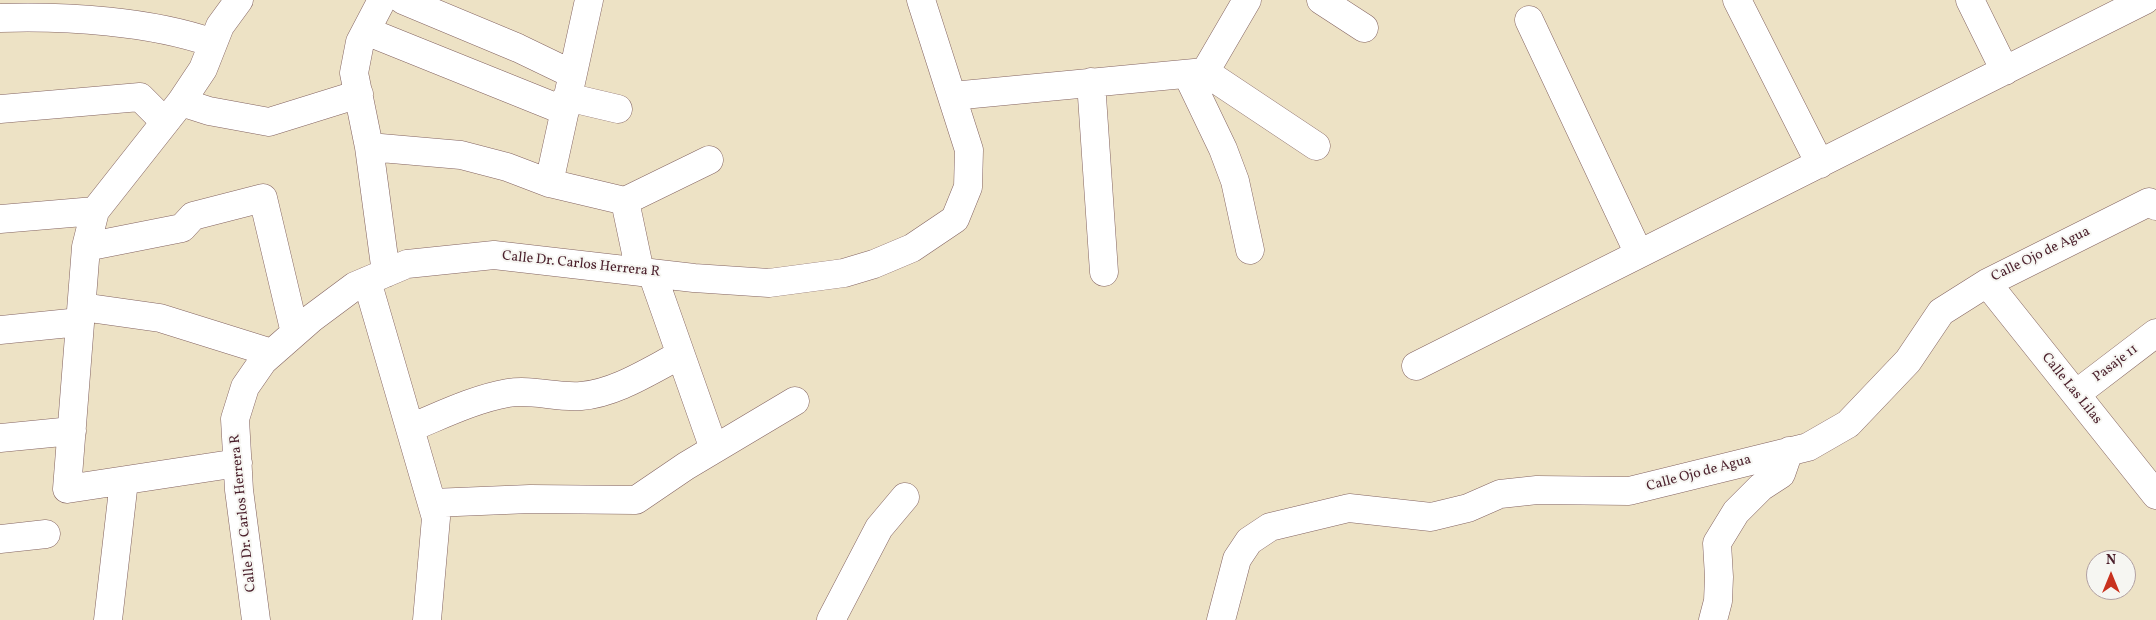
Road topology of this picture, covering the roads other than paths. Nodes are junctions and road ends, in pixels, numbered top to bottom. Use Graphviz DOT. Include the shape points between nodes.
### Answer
graph roads {
  1 [pos="382,0"];
  2 [pos="403,0"];
  3 [pos="589,0"];
  4 [pos="921,0"];
  5 [pos="1247,0"];
  6 [pos="1321,0"];
  7 [pos="1737,0"];
  8 [pos="1970,0"];
  9 [pos="2145,0"];
  10 [pos="231,1"];
  11 [pos="0,18"];
  12 [pos="1529,20"];
  13 [pos="1364,28"];
  14 [pos="366,31"];
  15 [pos="213,43"];
  16 [pos="2005,70"];
  17 [pos="1196,73"];
  18 [pos="1090,82"];
  19 [pos="358,94"];
  20 [pos="568,94"];
  21 [pos="952,96"];
  22 [pos="618,108"];
  23 [pos="0,109"];
  24 [pos="173,112"];
  25 [pos="1316,146"];
  26 [pos="369,147"];
  27 [pos="710,160"];
  28 [pos="1820,164"];
  29 [pos="549,183"];
  30 [pos="625,201"];
  31 [pos="2156,206"];
  32 [pos="95,211"];
  33 [pos="0,219"];
  34 [pos="86,247"];
  35 [pos="1250,250"];
  36 [pos="1639,254"];
  37 [pos="646,272"];
  38 [pos="1104,272"];
  39 [pos="377,277"];
  40 [pos="1986,282"];
  41 [pos="81,315"];
  42 [pos="0,330"];
  43 [pos="295,333"];
  44 [pos="2156,333"];
  45 [pos="272,353"];
  46 [pos="680,356"];
  47 [pos="1416,366"];
  48 [pos="2076,394"];
  49 [pos="794,401"];
  50 [pos="410,428"];
  51 [pos="72,431"];
  52 [pos="0,438"];
  53 [pos="714,449"];
  54 [pos="1789,451"];
  55 [pos="238,463"];
  56 [pos="124,481"];
  57 [pos="2156,495"];
  58 [pos="905,497"];
  59 [pos="432,503"];
  60 [pos="46,534"];
  61 [pos="0,540"];
  62 [pos="108,620"];
  63 [pos="256,620"];
  64 [pos="427,620"];
  65 [pos="831,620"];
  66 [pos="1221,620"];
  67 [pos="1713,620"];
  1 -- 14 [label="street"];
  2 -- 20 [label="street" via="518,48"];
  3 -- 20 [label="street"];
  4 -- 21 [label="street, Calle Dr. Carlos Herrera R"];
  5 -- 17 [label="street"];
  6 -- 13 [label="street"];
  7 -- 28 [label="street"];
  8 -- 16 [label="street"];
  9 -- 16 [label="street"];
  10 -- 15 [label="street"];
  11 -- 15 [label="street" via="98,20"];
  12 -- 36 [label="street"];
  14 -- 19 [label="street" via="360,42 354,73"];
  14 -- 20 [label="street"];
  15 -- 24 [label="street" via="203,69"];
  16 -- 28 [label="street"];
  17 -- 18 [label="street"];
  17 -- 25 [label="street"];
  17 -- 35 [label="street" via="1232,173"];
  18 -- 21 [label="street"];
  18 -- 38 [label="street"];
  19 -- 24 [label="street" via="269,122 209,111"];
  19 -- 26 [label="street"];
  20 -- 22 [label="street"];
  20 -- 29 [label="street"];
  21 -- 37 [label="street, Calle Dr. Carlos Herrera R" via="969,150 968,187 955,219 912,248 844,273 769,282"];
  23 -- 24 [label="street" via="140,97"];
  24 -- 32 [label="street"];
  26 -- 29 [label="street" via="461,155 507,167"];
  26 -- 39 [label="street"];
  27 -- 30 [label="street"];
  28 -- 36 [label="street"];
  29 -- 30 [label="street"];
  30 -- 37 [label="street"];
  31 -- 40 [label="street, Calle Ojo de Agua" via="2148,202"];
  32 -- 33 [label="street"];
  32 -- 34 [label="street"];
  34 -- 41 [label="street"];
  34 -- 43 [label="street" via="182,228 194,216 263,198"];
  36 -- 47 [label="street"];
  37 -- 39 [label="street, Calle Dr. Carlos Herrera R" via="494,255 407,264"];
  37 -- 46 [label="street"];
  39 -- 43 [label="street, Calle Dr. Carlos Herrera R" via="355,286"];
  39 -- 50 [label="street"];
  40 -- 48 [label="street, Calle Las Lilas"];
  40 -- 54 [label="street, Calle Ojo de Agua" via="1941,312 1908,361 1848,424 1808,447"];
  41 -- 42 [label="street"];
  41 -- 45 [label="street" via="160,318"];
  41 -- 51 [label="street"];
  43 -- 45 [label="street, Calle Dr. Carlos Herrera R"];
  44 -- 48 [label="street, Pasaje 11"];
  45 -- 55 [label="street, Calle Dr. Carlos Herrera R" via="245,387 235,419"];
  46 -- 50 [label="street" via="614,388 580,396 509,393 470,403"];
  46 -- 53 [label="street"];
  48 -- 57 [label="street, Calle Las Lilas"];
  49 -- 53 [label="street"];
  50 -- 59 [label="street"];
  51 -- 52 [label="street"];
  51 -- 56 [label="street" via="67,489"];
  53 -- 59 [label="street" via="636,500 530,499"];
  54 -- 66 [label="street, Calle Ojo de Agua" via="1630,492 1537,490 1500,494 1468,508 1431,517 1349,508 1270,527 1249,542 1237,559"];
  54 -- 67 [label="street" via="1781,474 1761,487 1736,512 1716,543 1719,577"];
  55 -- 56 [label="street"];
  55 -- 63 [label="street, Calle Dr. Carlos Herrera R"];
  56 -- 62 [label="street"];
  58 -- 65 [label="street" via="879,528"];
  59 -- 64 [label="street" via="436,518"];
  60 -- 61 [label="street"];
}
